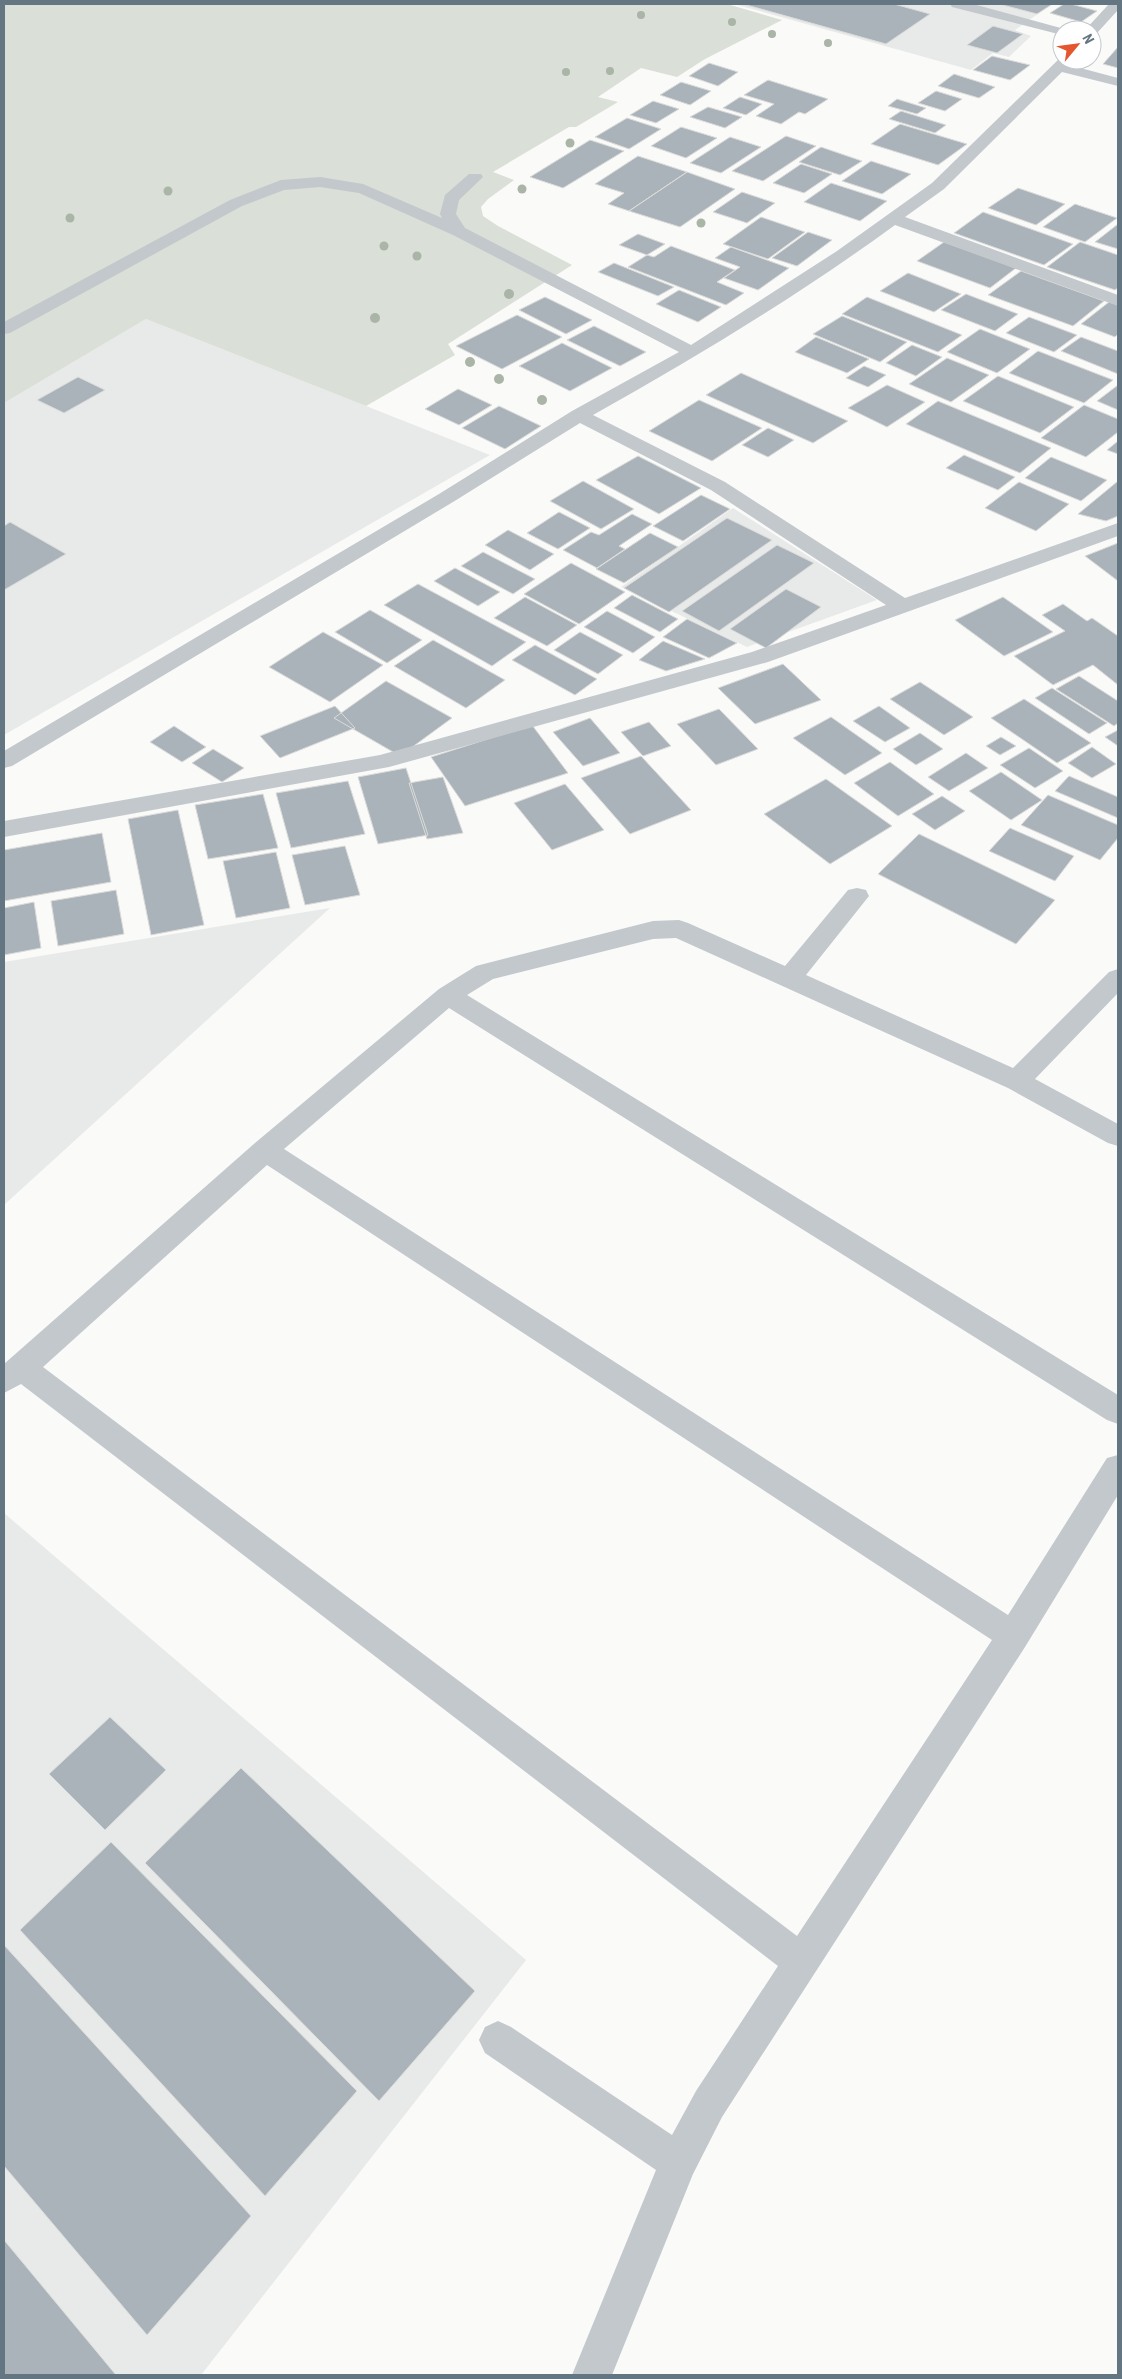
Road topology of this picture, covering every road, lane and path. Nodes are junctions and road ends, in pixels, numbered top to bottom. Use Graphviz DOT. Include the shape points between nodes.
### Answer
graph roads {
  1 [pos="956,4"];
  2 [pos="1116,4"];
  3 [pos="1101,20"];
  4 [pos="1052,28"];
  5 [pos="1057,70"];
  6 [pos="1081,70"];
  7 [pos="1118,82"];
  8 [pos="475,177"];
  9 [pos="894,219"];
  10 [pos="459,231"];
  11 [pos="1118,301"];
  12 [pos="4,329"];
  13 [pos="692,352"];
  14 [pos="579,416"];
  15 [pos="1118,528"];
  16 [pos="901,605"];
  17 [pos="4,761"];
  18 [pos="4,829"];
  19 [pos="857,896"];
  20 [pos="789,978"];
  21 [pos="1118,978"];
  22 [pos="448,995"];
  23 [pos="1017,1081"];
  24 [pos="1118,1136"];
  25 [pos="265,1150"];
  26 [pos="13,1374"];
  27 [pos="1118,1411"];
  28 [pos="1118,1468"];
  29 [pos="1013,1636"];
  30 [pos="802,1962"];
  31 [pos="498,2040"];
  32 [pos="678,2162"];
  33 [pos="592,2375"];
  1 -- 4 [label="street"];
  2 -- 3 [label="street"];
  5 -- 9 [label="street" via="938,186"];
  6 -- 7 [label="street"];
  8 -- 10 [label="street" via="451,198 448,214"];
  9 -- 11 [label="street"];
  9 -- 13 [label="street"];
  10 -- 12 [label="street" via="362,189 320,182 281,185 236,203"];
  10 -- 13 [label="street"];
  13 -- 14 [label="street"];
  14 -- 16 [label="street" via="718,486"];
  14 -- 17 [label="street"];
  15 -- 16 [label="street"];
  16 -- 18 [label="street" via="760,657 381,762"];
  19 -- 20 [label="street"];
  20 -- 22 [label="street" via="679,929 653,930 485,972"];
  20 -- 23 [label="street"];
  21 -- 23 [label="street"];
  22 -- 25 [label="street"];
  22 -- 27 [label="street"];
  23 -- 24 [label="street"];
  25 -- 26 [label="street"];
  25 -- 29 [label="street"];
  26 -- 30 [label="street"];
  28 -- 29 [label="street"];
  29 -- 30 [label="street"];
  30 -- 32 [label="street" via="710,2104"];
  31 -- 32 [label="street"];
  32 -- 33 [label="street"];
}
